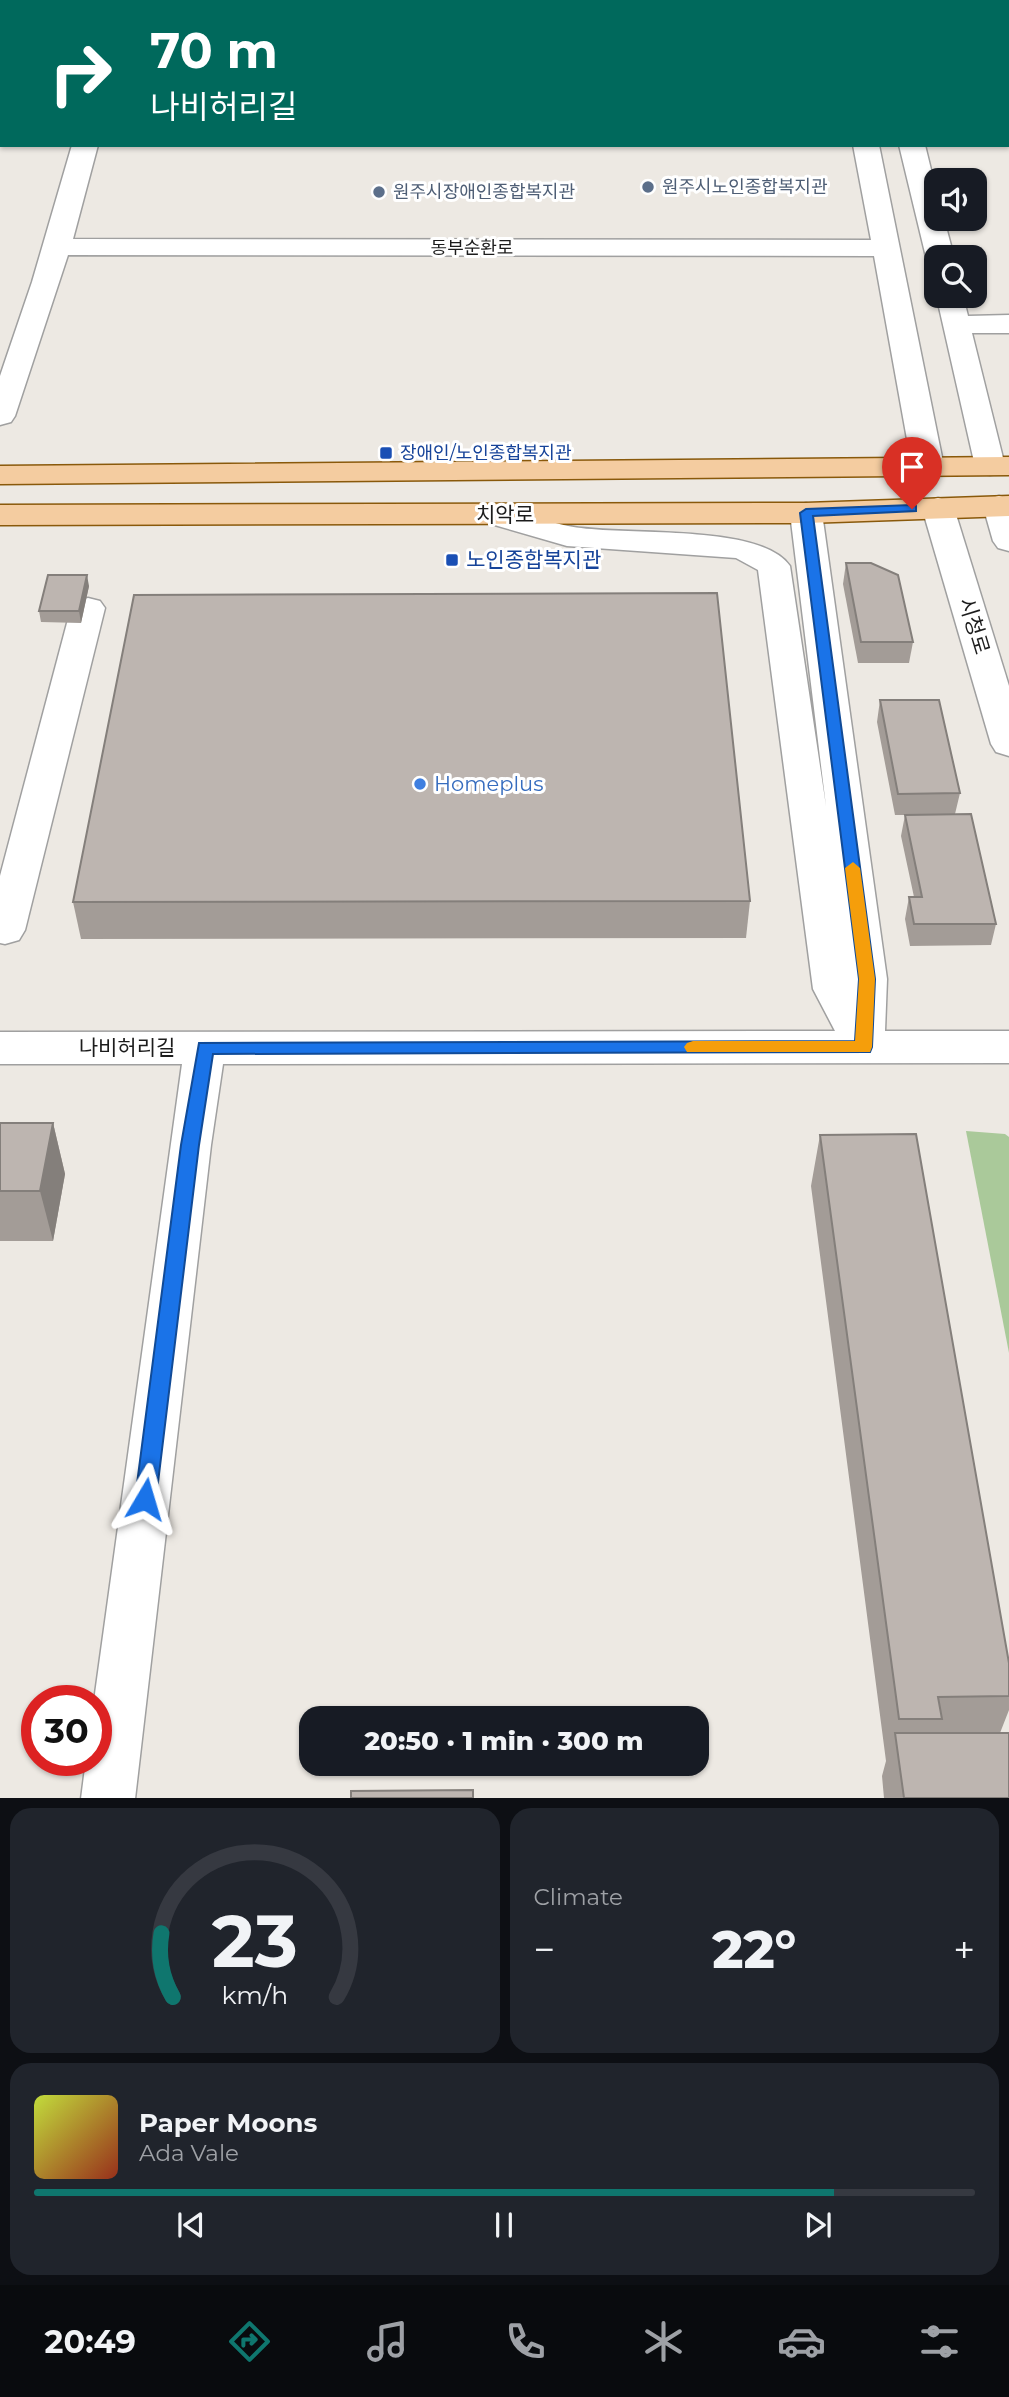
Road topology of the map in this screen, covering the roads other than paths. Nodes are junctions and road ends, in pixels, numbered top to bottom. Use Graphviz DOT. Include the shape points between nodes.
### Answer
graph roads {
  1 [pos="84,147"];
  2 [pos="866,147"];
  3 [pos="912,147"];
  4 [pos="937,245"];
  5 [pos="59,247"];
  6 [pos="885,248"];
  7 [pos="952,308"];
  8 [pos="1009,324"];
  9 [pos="956,325"];
  10 [pos="0,337"];
  11 [pos="30,337"];
  12 [pos="0,416"];
  13 [pos="1000,466"];
  14 [pos="928,467"];
  15 [pos="0,475"];
  16 [pos="1004,506"];
  17 [pos="938,508"];
  18 [pos="806,513"];
  19 [pos="0,515"];
  20 [pos="495,515"];
  21 [pos="1009,541"];
  22 [pos="88,608"];
  23 [pos="1009,744"];
  24 [pos="5,930"];
  25 [pos="864,1047"];
  26 [pos="1009,1047"];
  27 [pos="0,1048"];
  28 [pos="205,1048"];
  29 [pos="108,1798"];
  1 -- 5 [label="street"];
  2 -- 6 [label="street"];
  3 -- 4 [label="street"];
  5 -- 6 [label="street, 동부순환로"];
  5 -- 11 [label="street"];
  6 -- 14 [label="street"];
  7 -- 9 [label="street"];
  8 -- 9 [label="street"];
  9 -- 13 [label="street"];
  10 -- 11 [label="street"];
  11 -- 12 [label="street"];
  13 -- 14 [label="main road"];
  13 -- 16 [label="main road"];
  14 -- 15 [label="main road"];
  14 -- 17 [label="main road"];
  16 -- 17 [label="main road, 치악로"];
  16 -- 21 [label="street"];
  17 -- 18 [label="main road, 치악로"];
  17 -- 23 [label="street, 시청로"];
  18 -- 20 [label="main road, 치악로"];
  18 -- 25 [label="street" via="867,979"];
  19 -- 20 [label="main road, 치악로"];
  20 -- 25 [label="street" via="567,536 741,550 774,566 833,989"];
  22 -- 24 [label="street"];
  25 -- 26 [label="street, 나비허리길"];
  25 -- 28 [label="street, 나비허리길"];
  27 -- 28 [label="street, 나비허리길"];
  28 -- 29 [label="street"];
}
